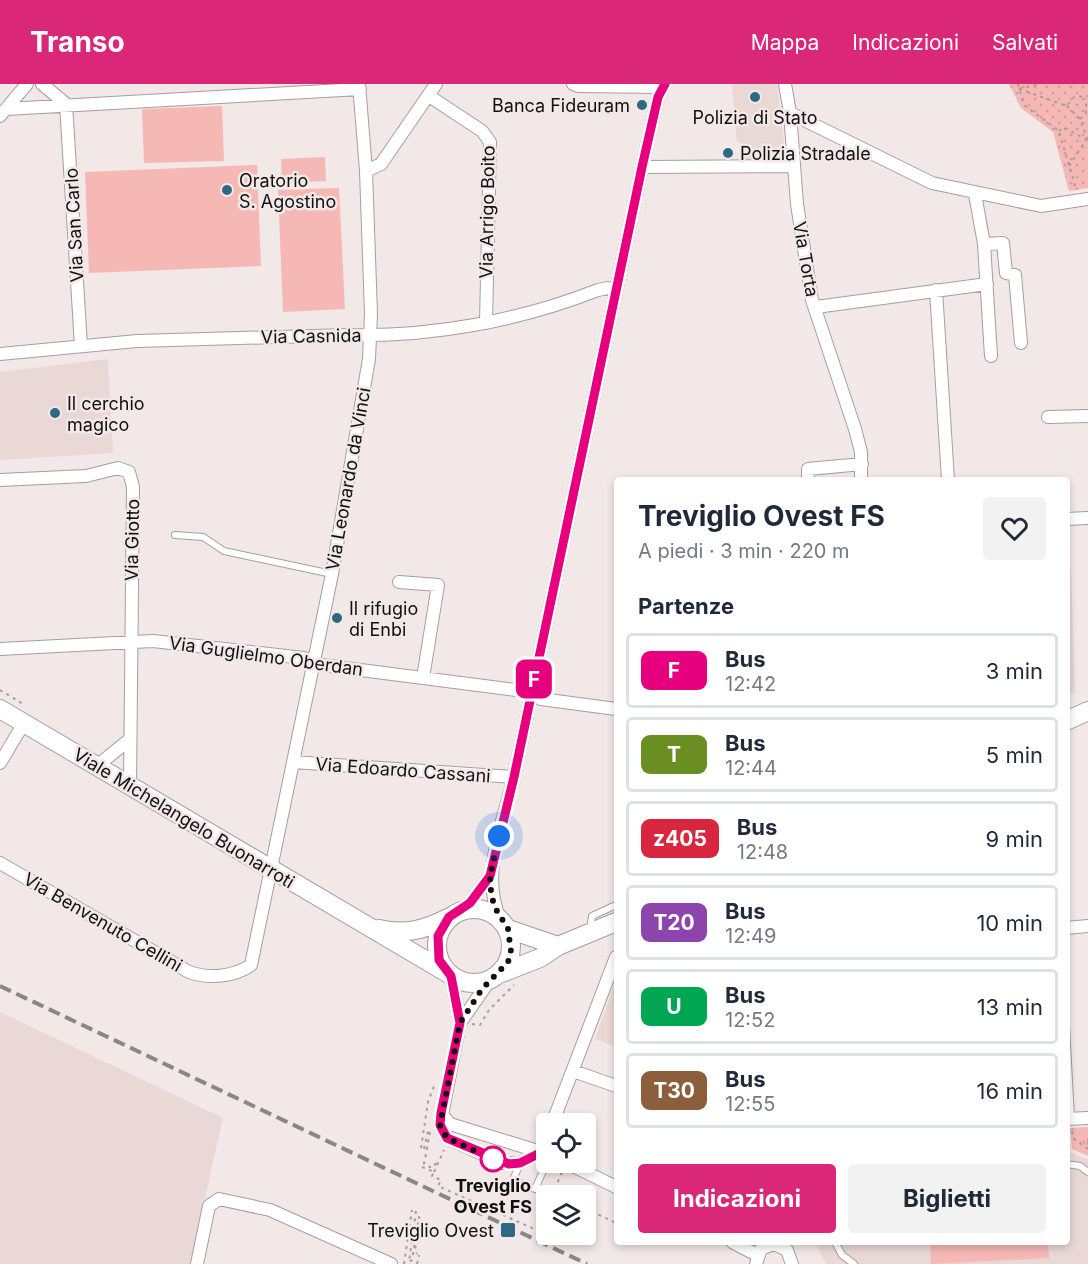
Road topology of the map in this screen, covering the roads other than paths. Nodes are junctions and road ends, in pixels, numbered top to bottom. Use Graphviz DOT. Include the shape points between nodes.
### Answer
graph roads {
  1 [pos="27,84"];
  2 [pos="42,84"];
  3 [pos="436,84"];
  4 [pos="573,84"];
  5 [pos="785,84"];
  6 [pos="360,86"];
  7 [pos="664,86"];
  8 [pos="429,96"];
  9 [pos="66,104"];
  10 [pos="3,112"];
  11 [pos="790,113"];
  12 [pos="794,165"];
  13 [pos="642,167"];
  14 [pos="366,171"];
  15 [pos="975,194"];
  16 [pos="1084,200"];
  17 [pos="984,244"];
  18 [pos="987,284"];
  19 [pos="616,290"];
  20 [pos="936,290"];
  21 [pos="816,307"];
  22 [pos="486,323"];
  23 [pos="371,335"];
  24 [pos="1021,343"];
  25 [pos="81,346"];
  26 [pos="0,348"];
  27 [pos="0,354"];
  28 [pos="991,356"];
  29 [pos="1088,416"];
  30 [pos="1048,417"];
  31 [pos="862,464"];
  32 [pos="808,477"];
  33 [pos="861,477"];
  34 [pos="948,477"];
  35 [pos="0,480"];
  36 [pos="1088,518"];
  37 [pos="1070,519"];
  38 [pos="175,535"];
  39 [pos="332,574"];
  40 [pos="399,582"];
  41 [pos="131,642"];
  42 [pos="0,649"];
  43 [pos="314,661"];
  44 [pos="423,678"];
  45 [pos="531,692"];
  46 [pos="0,709"];
  47 [pos="614,709"];
  48 [pos="1088,711"];
  49 [pos="1070,719"];
  50 [pos="24,723"];
  51 [pos="129,740"];
  52 [pos="293,762"];
  53 [pos="0,763"];
  54 [pos="97,766"];
  55 [pos="514,777"];
  56 [pos="130,786"];
  57 [pos="0,863"];
  58 [pos="270,868"];
  59 [pos="490,876"];
  60 [pos="614,906"];
  61 [pos="453,915"];
  62 [pos="614,923"];
  63 [pos="504,924"];
  64 [pos="1088,926"];
  65 [pos="369,927"];
  66 [pos="1070,928"];
  67 [pos="591,934"];
  68 [pos="558,946"];
  69 [pos="614,962"];
  70 [pos="450,975"];
  71 [pos="495,977"];
  72 [pos="460,1023"];
  73 [pos="573,1071"];
  74 [pos="614,1085"];
  75 [pos="436,1112"];
  76 [pos="556,1113"];
  77 [pos="1088,1118"];
  78 [pos="1070,1119"];
  79 [pos="515,1146"];
  80 [pos="536,1153"];
  81 [pos="536,1158"];
  82 [pos="515,1163"];
  83 [pos="1070,1165"];
  84 [pos="1088,1172"];
  85 [pos="540,1173"];
  86 [pos="581,1173"];
  87 [pos="614,1186"];
  88 [pos="736,1245"];
  89 [pos="767,1245"];
  90 [pos="782,1245"];
  91 [pos="836,1245"];
  92 [pos="756,1259"];
  93 [pos="197,1264"];
  94 [pos="391,1264"];
  95 [pos="792,1264"];
  96 [pos="854,1264"];
  1 -- 10 [label="street"];
  2 -- 9 [label="street"];
  3 -- 8 [label="street"];
  4 -- 7 [label="street"];
  5 -- 11 [label="street, Via Torta"];
  6 -- 9 [label="street"];
  6 -- 14 [label="street, Via Leonardo da Vinci"];
  7 -- 13 [label="street"];
  8 -- 14 [label="street" via="381,164"];
  8 -- 22 [label="street, Via Arrigo Boito" via="482,131 490,142"];
  9 -- 10 [label="street"];
  9 -- 25 [label="street, Via San Carlo"];
  11 -- 12 [label="street, Via Torta"];
  11 -- 15 [label="street" via="932,183"];
  12 -- 13 [label="street"];
  12 -- 21 [label="street, Via Torta"];
  13 -- 19 [label="street"];
  14 -- 23 [label="street, Via Leonardo da Vinci"];
  15 -- 16 [label="street" via="1041,206"];
  15 -- 17 [label="street"];
  17 -- 18 [label="street"];
  17 -- 24 [label="street" via="1003,243 1006,273 1015,275"];
  18 -- 20 [label="street"];
  18 -- 28 [label="street"];
  19 -- 22 [label="street, Via Casnida" via="597,290"];
  19 -- 45 [label="street"];
  20 -- 21 [label="street"];
  20 -- 34 [label="street"];
  21 -- 31 [label="street, Via Torta" via="855,429"];
  22 -- 23 [label="street, Via Casnida"];
  23 -- 25 [label="street, Via Casnida"];
  23 -- 39 [label="street, Via Leonardo da Vinci"];
  25 -- 27 [label="street, Via Casnida"];
  26 -- 27 [label="street"];
  29 -- 30 [label="street"];
  31 -- 32 [label="street" via="808,469"];
  31 -- 33 [label="street, Via Torta"];
  35 -- 41 [label="street, Via Giotto" via="86,476 118,468 129,472"];
  36 -- 37 [label="street"];
  38 -- 39 [label="lane" via="203,537 224,550"];
  39 -- 43 [label="street, Via Leonardo da Vinci"];
  40 -- 44 [label="street" via="438,585"];
  41 -- 42 [label="street, Via Guglielmo Oberdan"];
  41 -- 43 [label="street, Via Guglielmo Oberdan" via="153,641"];
  41 -- 51 [label="street, Via Giotto"];
  43 -- 44 [label="street, Via Guglielmo Oberdan"];
  43 -- 52 [label="street, Via Leonardo da Vinci"];
  44 -- 45 [label="street, Via Guglielmo Oberdan"];
  45 -- 47 [label="street, Via Guglielmo Oberdan" via="541,699"];
  45 -- 55 [label="street"];
  46 -- 50 [label="main road, Viale Michelangelo Buonarroti"];
  48 -- 49 [label="main road"];
  50 -- 53 [label="street"];
  50 -- 54 [label="main road, Viale Michelangelo Buonarroti"];
  51 -- 54 [label="street"];
  51 -- 56 [label="street, Via Giotto"];
  52 -- 55 [label="street, Via Edoardo Cassani"];
  52 -- 58 [label="street, Via Leonardo da Vinci"];
  54 -- 56 [label="main road, Viale Michelangelo Buonarroti"];
  55 -- 59 [label="street"];
  56 -- 58 [label="main road, Viale Michelangelo Buonarroti"];
  57 -- 58 [label="street, Via Benvenuto Cellini" via="189,972 212,976 250,965"];
  58 -- 65 [label="main road, Viale Michelangelo Buonarroti"];
  59 -- 61 [label="street" via="470,903"];
  59 -- 63 [label="street" via="494,906"];
  60 -- 67 [label="lane" via="592,916"];
  61 -- 63 [label="main road" via="481,909"];
  61 -- 65 [label="main road, Viale Michelangelo Buonarroti" via="426,929 408,932"];
  61 -- 70 [label="main road" via="438,936 436,948"];
  62 -- 67 [label="main road"];
  63 -- 68 [label="main road"];
  63 -- 71 [label="main road" via="511,952"];
  64 -- 66 [label="street"];
  65 -- 70 [label="main road, Viale Michelangelo Buonarroti"];
  67 -- 68 [label="main road"];
  68 -- 71 [label="main road"];
  69 -- 73 [label="street"];
  70 -- 71 [label="main road" via="471,984"];
  70 -- 72 [label="street"];
  71 -- 72 [label="street"];
  72 -- 75 [label="street"];
  73 -- 74 [label="street"];
  73 -- 76 [label="street"];
  75 -- 79 [label="street" via="450,1124"];
  75 -- 82 [label="street" via="447,1138"];
  77 -- 78 [label="street"];
  79 -- 80 [label="street"];
  79 -- 82 [label="street"];
  81 -- 82 [label="street"];
  82 -- 85 [label="lane" via="513,1180 535,1189"];
  83 -- 84 [label="lane"];
  86 -- 87 [label="street"];
  88 -- 92 [label="street"];
  89 -- 92 [label="street"];
  90 -- 95 [label="street"];
  91 -- 96 [label="lane" via="842,1256"];
  93 -- 94 [label="street" via="210,1206 219,1199 270,1210"];
}
